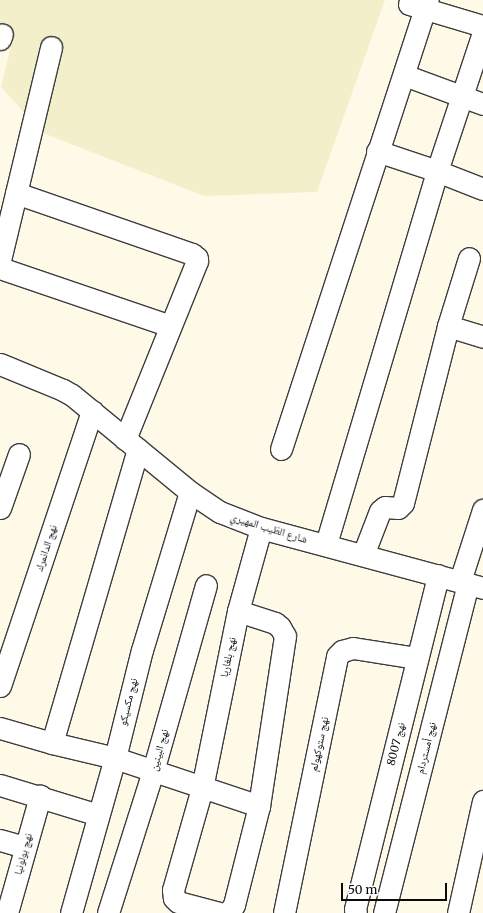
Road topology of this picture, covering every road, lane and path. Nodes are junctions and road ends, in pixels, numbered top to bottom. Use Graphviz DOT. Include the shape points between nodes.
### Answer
graph roads {
  1 [pos="421,4"];
  2 [pos="483,26"];
  3 [pos="483,33"];
  4 [pos="51,47"];
  5 [pos="404,75"];
  6 [pos="461,95"];
  7 [pos="483,104"];
  8 [pos="377,151"];
  9 [pos="437,171"];
  10 [pos="483,189"];
  11 [pos="16,193"];
  12 [pos="469,258"];
  13 [pos="0,260"];
  14 [pos="0,268"];
  15 [pos="170,326"];
  16 [pos="448,326"];
  17 [pos="483,337"];
  18 [pos="0,364"];
  19 [pos="0,367"];
  20 [pos="92,411"];
  21 [pos="132,444"];
  22 [pos="281,449"];
  23 [pos="19,454"];
  24 [pos="190,492"];
  25 [pos="0,508"];
  26 [pos="483,510"];
  27 [pos="261,528"];
  28 [pos="326,544"];
  29 [pos="363,555"];
  30 [pos="438,575"];
  31 [pos="470,584"];
  32 [pos="206,585"];
  33 [pos="238,611"];
  34 [pos="417,658"];
  35 [pos="0,686"];
  36 [pos="0,728"];
  37 [pos="52,743"];
  38 [pos="115,758"];
  39 [pos="153,771"];
  40 [pos="0,785"];
  41 [pos="202,788"];
  42 [pos="40,796"];
  43 [pos="483,800"];
  44 [pos="259,806"];
  45 [pos="98,815"];
  46 [pos="0,840"];
  47 [pos="25,847"];
  48 [pos="6,901"];
  49 [pos="72,913"];
  50 [pos="108,913"];
  51 [pos="219,913"];
  52 [pos="228,913"];
  53 [pos="284,913"];
  54 [pos="356,913"];
  55 [pos="384,913"];
  56 [pos="458,913"];
  1 -- 2 [label="street"];
  1 -- 5 [label="street"];
  3 -- 6 [label="street"];
  4 -- 11 [label="street"];
  5 -- 6 [label="street"];
  5 -- 8 [label="street"];
  6 -- 7 [label="street"];
  6 -- 9 [label="street"];
  8 -- 9 [label="street"];
  8 -- 22 [label="street"];
  9 -- 10 [label="street"];
  9 -- 28 [label="street"];
  11 -- 13 [label="street"];
  11 -- 15 [label="street" via="195,256 197,261"];
  12 -- 16 [label="street"];
  14 -- 15 [label="street"];
  15 -- 21 [label="street"];
  16 -- 17 [label="street"];
  16 -- 29 [label="street" via="403,503 398,508 385,507 380,511"];
  18 -- 19 [label="street"];
  18 -- 20 [label="street, شارع الطّيب المهيري" via="63,390"];
  20 -- 21 [label="street, شارع الطّيب المهيري"];
  20 -- 35 [label="street, نهج الدانمرك"];
  21 -- 24 [label="street, شارع الطّيب المهيري"];
  21 -- 37 [label="street"];
  23 -- 25 [label="street"];
  24 -- 27 [label="street, شارع الطّيب المهيري" via="220,512"];
  24 -- 38 [label="street, نهج مكسيكو" via="142,650"];
  26 -- 31 [label="street, نهج أمستردام"];
  27 -- 28 [label="street, شارع الطّيب المهيري"];
  27 -- 33 [label="street, نهج بلغاريا"];
  28 -- 29 [label="street, شارع الطّيب المهيري"];
  29 -- 30 [label="street, شارع الطّيب المهيري"];
  30 -- 31 [label="street, شارع الطّيب المهيري"];
  30 -- 34 [label="street, نهج 8007"];
  31 -- 55 [label="street, نهج أمستردام"];
  32 -- 39 [label="street, نهج البينين"];
  33 -- 41 [label="street, نهج بلغاريا"];
  33 -- 44 [label="street" via="275,623 285,636"];
  34 -- 53 [label="street, نهج ستوكهولم" via="353,648 342,651 337,656"];
  34 -- 54 [label="street, نهج 8007"];
  36 -- 37 [label="street"];
  37 -- 38 [label="street"];
  38 -- 39 [label="street"];
  38 -- 45 [label="street, نهج مكسيكو"];
  39 -- 41 [label="street"];
  39 -- 50 [label="street, نهج البينين"];
  40 -- 42 [label="street"];
  41 -- 44 [label="street"];
  41 -- 51 [label="street, نهج بلغاريا" via="173,894 178,902"];
  42 -- 45 [label="street"];
  42 -- 47 [label="street, نهج بولونيا"];
  43 -- 56 [label="street"];
  44 -- 52 [label="street" via="234,905"];
  45 -- 49 [label="street, نهج مكسيكو"];
  46 -- 47 [label="street"];
  47 -- 48 [label="street, نهج بولونيا"];
}
